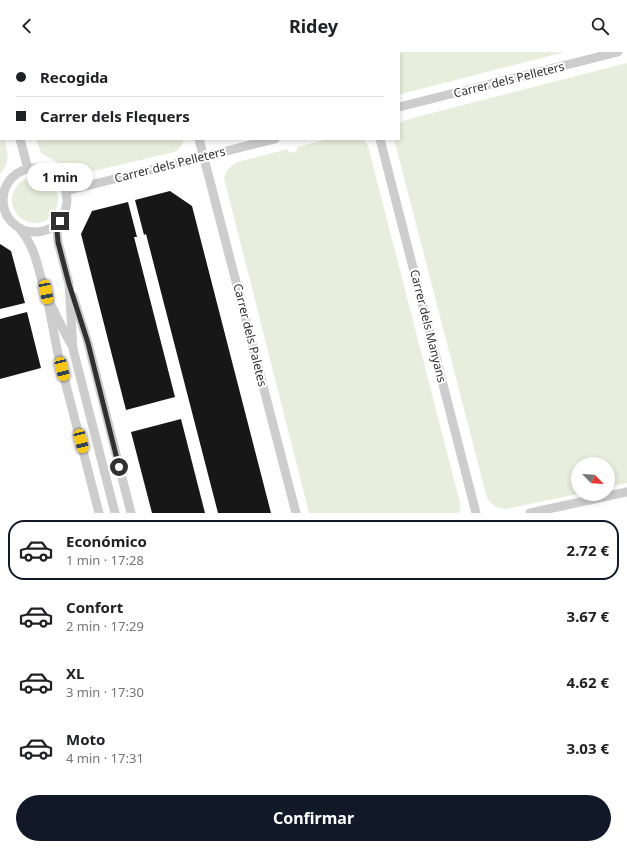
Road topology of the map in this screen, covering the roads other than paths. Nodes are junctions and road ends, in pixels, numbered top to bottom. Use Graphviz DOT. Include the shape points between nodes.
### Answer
graph roads {
  1 [pos="618,52"];
  2 [pos="400,108"];
  3 [pos="20,140"];
  4 [pos="199,140"];
  5 [pos="271,140"];
  6 [pos="380,140"];
  7 [pos="204,157"];
  8 [pos="28,169"];
  9 [pos="66,191"];
  10 [pos="2,208"];
  11 [pos="60,221"];
  12 [pos="20,229"];
  13 [pos="69,284"];
  14 [pos="46,292"];
  15 [pos="73,349"];
  16 [pos="627,492"];
  17 [pos="99,513"];
  18 [pos="115,513"];
  19 [pos="131,513"];
  20 [pos="296,513"];
  21 [pos="476,513"];
  22 [pos="530,513"];
  1 -- 2 [label="street, Carrer dels Pelleters"];
  3 -- 8 [label="street"];
  4 -- 7 [label="street, Carrer dels Paletes"];
  5 -- 7 [label="street, Carrer dels Pelleters"];
  6 -- 21 [label="street, Carrer dels Manyans"];
  7 -- 9 [label="street, Carrer dels Pelleters"];
  7 -- 20 [label="street, Carrer dels Paletes"];
  8 -- 9 [label="street" via="47,170 62,182"];
  8 -- 10 [label="street" via="18,173 11,180 6,188"];
  9 -- 11 [label="street" via="68,202"];
  10 -- 12 [label="street"];
  11 -- 12 [label="street" via="52,228 41,232"];
  11 -- 13 [label="street" via="57,231 58,242"];
  12 -- 14 [label="street" via="33,248"];
  13 -- 15 [label="street"];
  13 -- 19 [label="street" via="88,343"];
  14 -- 15 [label="street"];
  14 -- 17 [label="street" via="58,354"];
  15 -- 18 [label="street"];
  16 -- 22 [label="street"];
}
